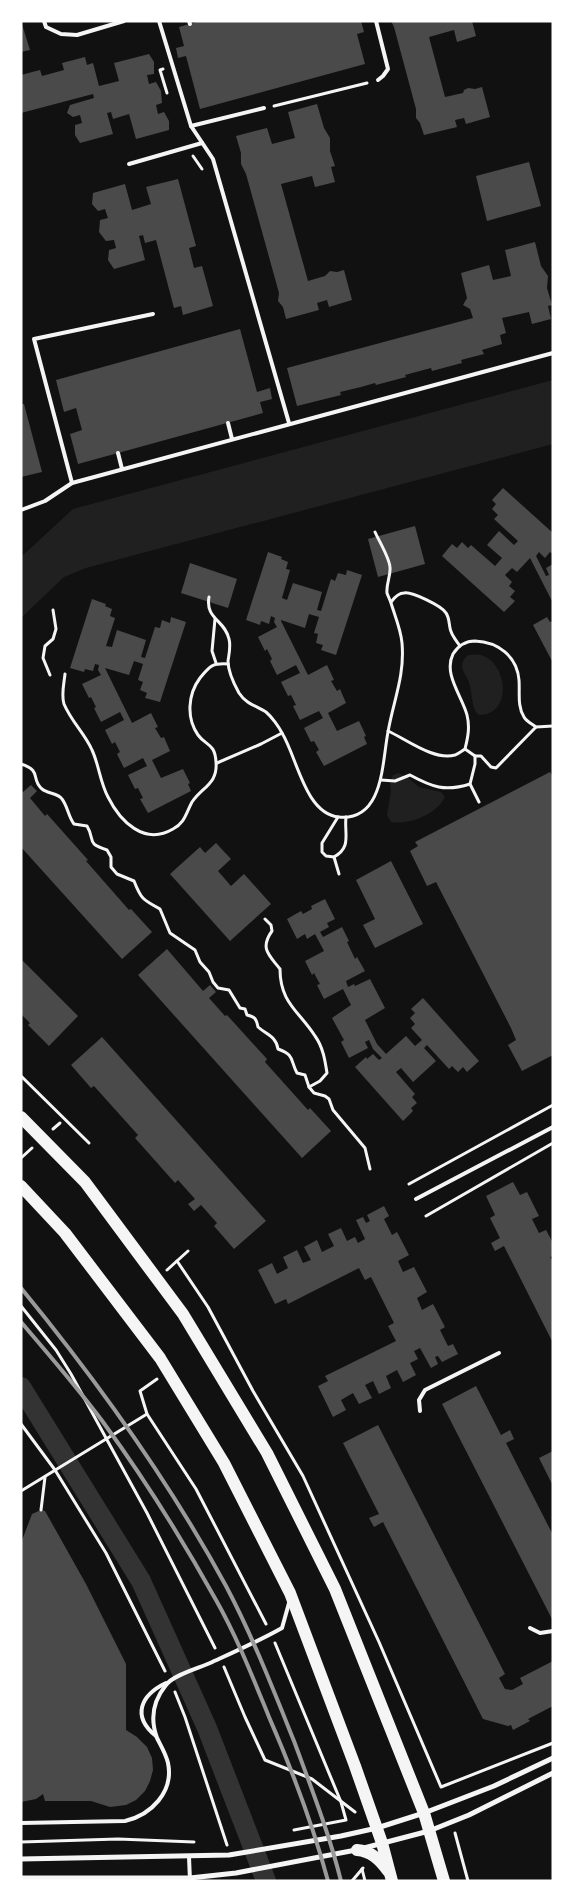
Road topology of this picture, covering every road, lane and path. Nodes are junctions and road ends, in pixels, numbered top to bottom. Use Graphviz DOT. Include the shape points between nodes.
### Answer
graph roads {
  1 [pos="44,21"];
  2 [pos="124,21"];
  3 [pos="159,21"];
  4 [pos="376,21"];
  5 [pos="173,66"];
  6 [pos="378,80"];
  7 [pos="168,96"];
  8 [pos="264,108"];
  9 [pos="191,126"];
  10 [pos="202,143"];
  11 [pos="187,148"];
  12 [pos="129,164"];
  13 [pos="205,176"];
  14 [pos="153,314"];
  15 [pos="553,353"];
  16 [pos="228,423"];
  17 [pos="289,423"];
  18 [pos="232,439"];
  19 [pos="118,453"];
  20 [pos="122,469"];
  21 [pos="72,483"];
  22 [pos="21,510"];
  23 [pos="375,532"];
  24 [pos="209,597"];
  25 [pos="391,602"];
  26 [pos="53,610"];
  27 [pos="215,619"];
  28 [pos="460,646"];
  29 [pos="216,663"];
  30 [pos="228,664"];
  31 [pos="65,674"];
  32 [pos="50,675"];
  33 [pos="553,726"];
  34 [pos="536,727"];
  35 [pos="388,731"];
  36 [pos="282,733"];
  37 [pos="465,749"];
  38 [pos="475,756"];
  39 [pos="217,763"];
  40 [pos="21,764"];
  41 [pos="381,780"];
  42 [pos="470,784"];
  43 [pos="480,802"];
  44 [pos="338,817"];
  45 [pos="346,817"];
  46 [pos="334,857"];
  47 [pos="339,874"];
  48 [pos="265,919"];
  49 [pos="21,1076"];
  50 [pos="309,1086"];
  51 [pos="553,1106"];
  52 [pos="21,1117"];
  53 [pos="553,1127"];
  54 [pos="89,1143"];
  55 [pos="553,1143"];
  56 [pos="370,1169"];
  57 [pos="409,1184"];
  58 [pos="21,1186"];
  59 [pos="416,1199"];
  60 [pos="426,1216"];
  61 [pos="188,1251"];
  62 [pos="157,1278"];
  63 [pos="21,1306"];
  64 [pos="499,1353"];
  65 [pos="140,1391"];
  66 [pos="420,1411"];
  67 [pos="147,1414"];
  68 [pos="21,1424"];
  69 [pos="106,1438"];
  70 [pos="56,1469"];
  71 [pos="45,1477"];
  72 [pos="21,1491"];
  73 [pos="41,1510"];
  74 [pos="290,1593"];
  75 [pos="530,1628"];
  76 [pos="553,1631"];
  77 [pos="271,1634"];
  78 [pos="221,1658"];
  79 [pos="169,1681"];
  80 [pos="156,1736"];
  81 [pos="553,1743"];
  82 [pos="553,1758"];
  83 [pos="553,1773"];
  84 [pos="441,1787"];
  85 [pos="341,1802"];
  86 [pos="424,1813"];
  87 [pos="358,1814"];
  88 [pos="21,1823"];
  89 [pos="377,1828"];
  90 [pos="287,1831"];
  91 [pos="429,1831"];
  92 [pos="455,1832"];
  93 [pos="21,1842"];
  94 [pos="196,1842"];
  95 [pos="216,1843"];
  96 [pos="228,1843"];
  97 [pos="382,1843"];
  98 [pos="357,1850"];
  99 [pos="232,1855"];
  100 [pos="189,1857"];
  101 [pos="21,1859"];
  102 [pos="21,1878"];
  103 [pos="391,1878"];
  104 [pos="190,1880"];
  105 [pos="352,1881"];
  106 [pos="365,1881"];
  107 [pos="444,1881"];
  108 [pos="468,1881"];
  1 -- 2 [label="lane" via="46,27 61,34 77,35"];
  3 -- 5 [label="lane"];
  4 -- 6 [label="lane" via="388,69"];
  5 -- 7 [label="path" via="160,70"];
  5 -- 9 [label="lane"];
  6 -- 8 [label="path"];
  8 -- 9 [label="lane"];
  9 -- 10 [label="lane"];
  10 -- 11 [label="lane"];
  10 -- 17 [label="lane" via="213,159"];
  11 -- 12 [label="lane"];
  11 -- 13 [label="path"];
  14 -- 21 [label="lane" via="34,339"];
  15 -- 17 [label="lane"];
  16 -- 18 [label="lane"];
  17 -- 18 [label="lane"];
  18 -- 20 [label="lane"];
  19 -- 20 [label="lane"];
  20 -- 21 [label="lane"];
  21 -- 22 [label="lane" via="45,501"];
  23 -- 25 [label="path" via="390,567 387,593"];
  24 -- 27 [label="path" via="209,612"];
  25 -- 28 [label="path" via="402,592 409,592 442,608"];
  25 -- 35 [label="path" via="402,642 402,668"];
  26 -- 32 [label="path" via="56,630 53,639 45,646 43,658"];
  27 -- 29 [label="path" via="212,651"];
  27 -- 30 [label="path" via="229,639"];
  28 -- 34 [label="path" via="472,641 487,642 504,650 515,663 521,710 525,719"];
  28 -- 37 [label="path" via="450,666 468,717 469,734"];
  29 -- 30 [label="path"];
  29 -- 39 [label="path" via="208,667 198,682 189,714 193,727 215,752"];
  30 -- 36 [label="path" via="240,695 251,706 267,713"];
  31 -- 39 [label="path" via="64,704 97,760 107,796 124,821 134,829 149,835 164,834 182,823 191,804 209,787"];
  33 -- 34 [label="path"];
  34 -- 38 [label="path" via="496,768 481,756"];
  35 -- 37 [label="path" via="420,748 442,755 455,755"];
  35 -- 41 [label="path"];
  36 -- 39 [label="path"];
  36 -- 44 [label="path" via="307,791 326,813"];
  37 -- 38 [label="path"];
  38 -- 42 [label="path"];
  40 -- 50 [label="path" via="36,773 43,790 60,796 74,824 87,826 95,846 107,850 111,868 134,881 139,895 160,908 170,932 195,950 218,988 229,990 240,1008 272,1036 278,1049 288,1052 297,1073 305,1075"];
  41 -- 42 [label="path" via="395,781 410,775 429,785 445,788"];
  41 -- 45 [label="path" via="365,809"];
  42 -- 43 [label="path"];
  44 -- 45 [label="path"];
  44 -- 46 [label="path" via="322,843 322,852"];
  45 -- 46 [label="path" via="346,847"];
  46 -- 47 [label="path"];
  48 -- 50 [label="path" via="272,931 267,937 266,949 280,970 285,997 316,1036 324,1052 327,1073"];
  49 -- 54 [label="path"];
  50 -- 56 [label="path" via="314,1093 329,1099 333,1110 365,1148"];
  51 -- 57 [label="path"];
  52 -- 62 [label="main road" via="86,1182"];
  53 -- 59 [label="lane"];
  55 -- 60 [label="path"];
  58 -- 74 [label="main road" via="65,1233 160,1358 224,1463"];
  61 -- 62 [label="path"];
  62 -- 86 [label="main road" via="183,1314 271,1462 334,1588"];
  63 -- 69 [label="path" via="56,1350"];
  64 -- 66 [label="lane" via="425,1390 419,1400"];
  65 -- 67 [label="path"];
  67 -- 69 [label="path"];
  67 -- 77 [label="path" via="196,1489"];
  68 -- 70 [label="path"];
  69 -- 70 [label="path"];
  69 -- 78 [label="path"];
  70 -- 71 [label="path"];
  70 -- 79 [label="path" via="106,1554"];
  71 -- 72 [label="path"];
  71 -- 73 [label="path"];
  74 -- 77 [label="lane" via="285,1623"];
  74 -- 89 [label="main road"];
  75 -- 76 [label="lane" via="540,1633"];
  77 -- 78 [label="lane"];
  77 -- 85 [label="path"];
  78 -- 79 [label="lane"];
  78 -- 85 [label="path" via="265,1760 312,1779"];
  79 -- 80 [label="lane" via="155,1701"];
  79 -- 80 [label="lane" via="154,1689 143,1704 143,1720"];
  79 -- 96 [label="path" via="185,1717"];
  80 -- 88 [label="lane" via="168,1763 167,1781 156,1805 141,1816 125,1821"];
  81 -- 84 [label="path"];
  82 -- 86 [label="street" via="494,1786"];
  83 -- 91 [label="street"];
  85 -- 87 [label="path"];
  85 -- 90 [label="path" via="346,1820"];
  86 -- 89 [label="street"];
  86 -- 91 [label="main road"];
  89 -- 97 [label="main road"];
  89 -- 99 [label="street"];
  91 -- 97 [label="street"];
  91 -- 107 [label="main road"];
  92 -- 108 [label="path"];
  93 -- 94 [label="path"];
  95 -- 96 [label="path"];
  96 -- 99 [label="path"];
  97 -- 98 [label="street"];
  97 -- 103 [label="main road"];
  98 -- 103 [label="main road" via="374,1856"];
  98 -- 104 [label="street"];
  99 -- 100 [label="street"];
  100 -- 101 [label="street"];
  100 -- 104 [label="lane"];
  102 -- 104 [label="street"];
  105 -- 106 [label="path" via="362,1870"];
}
